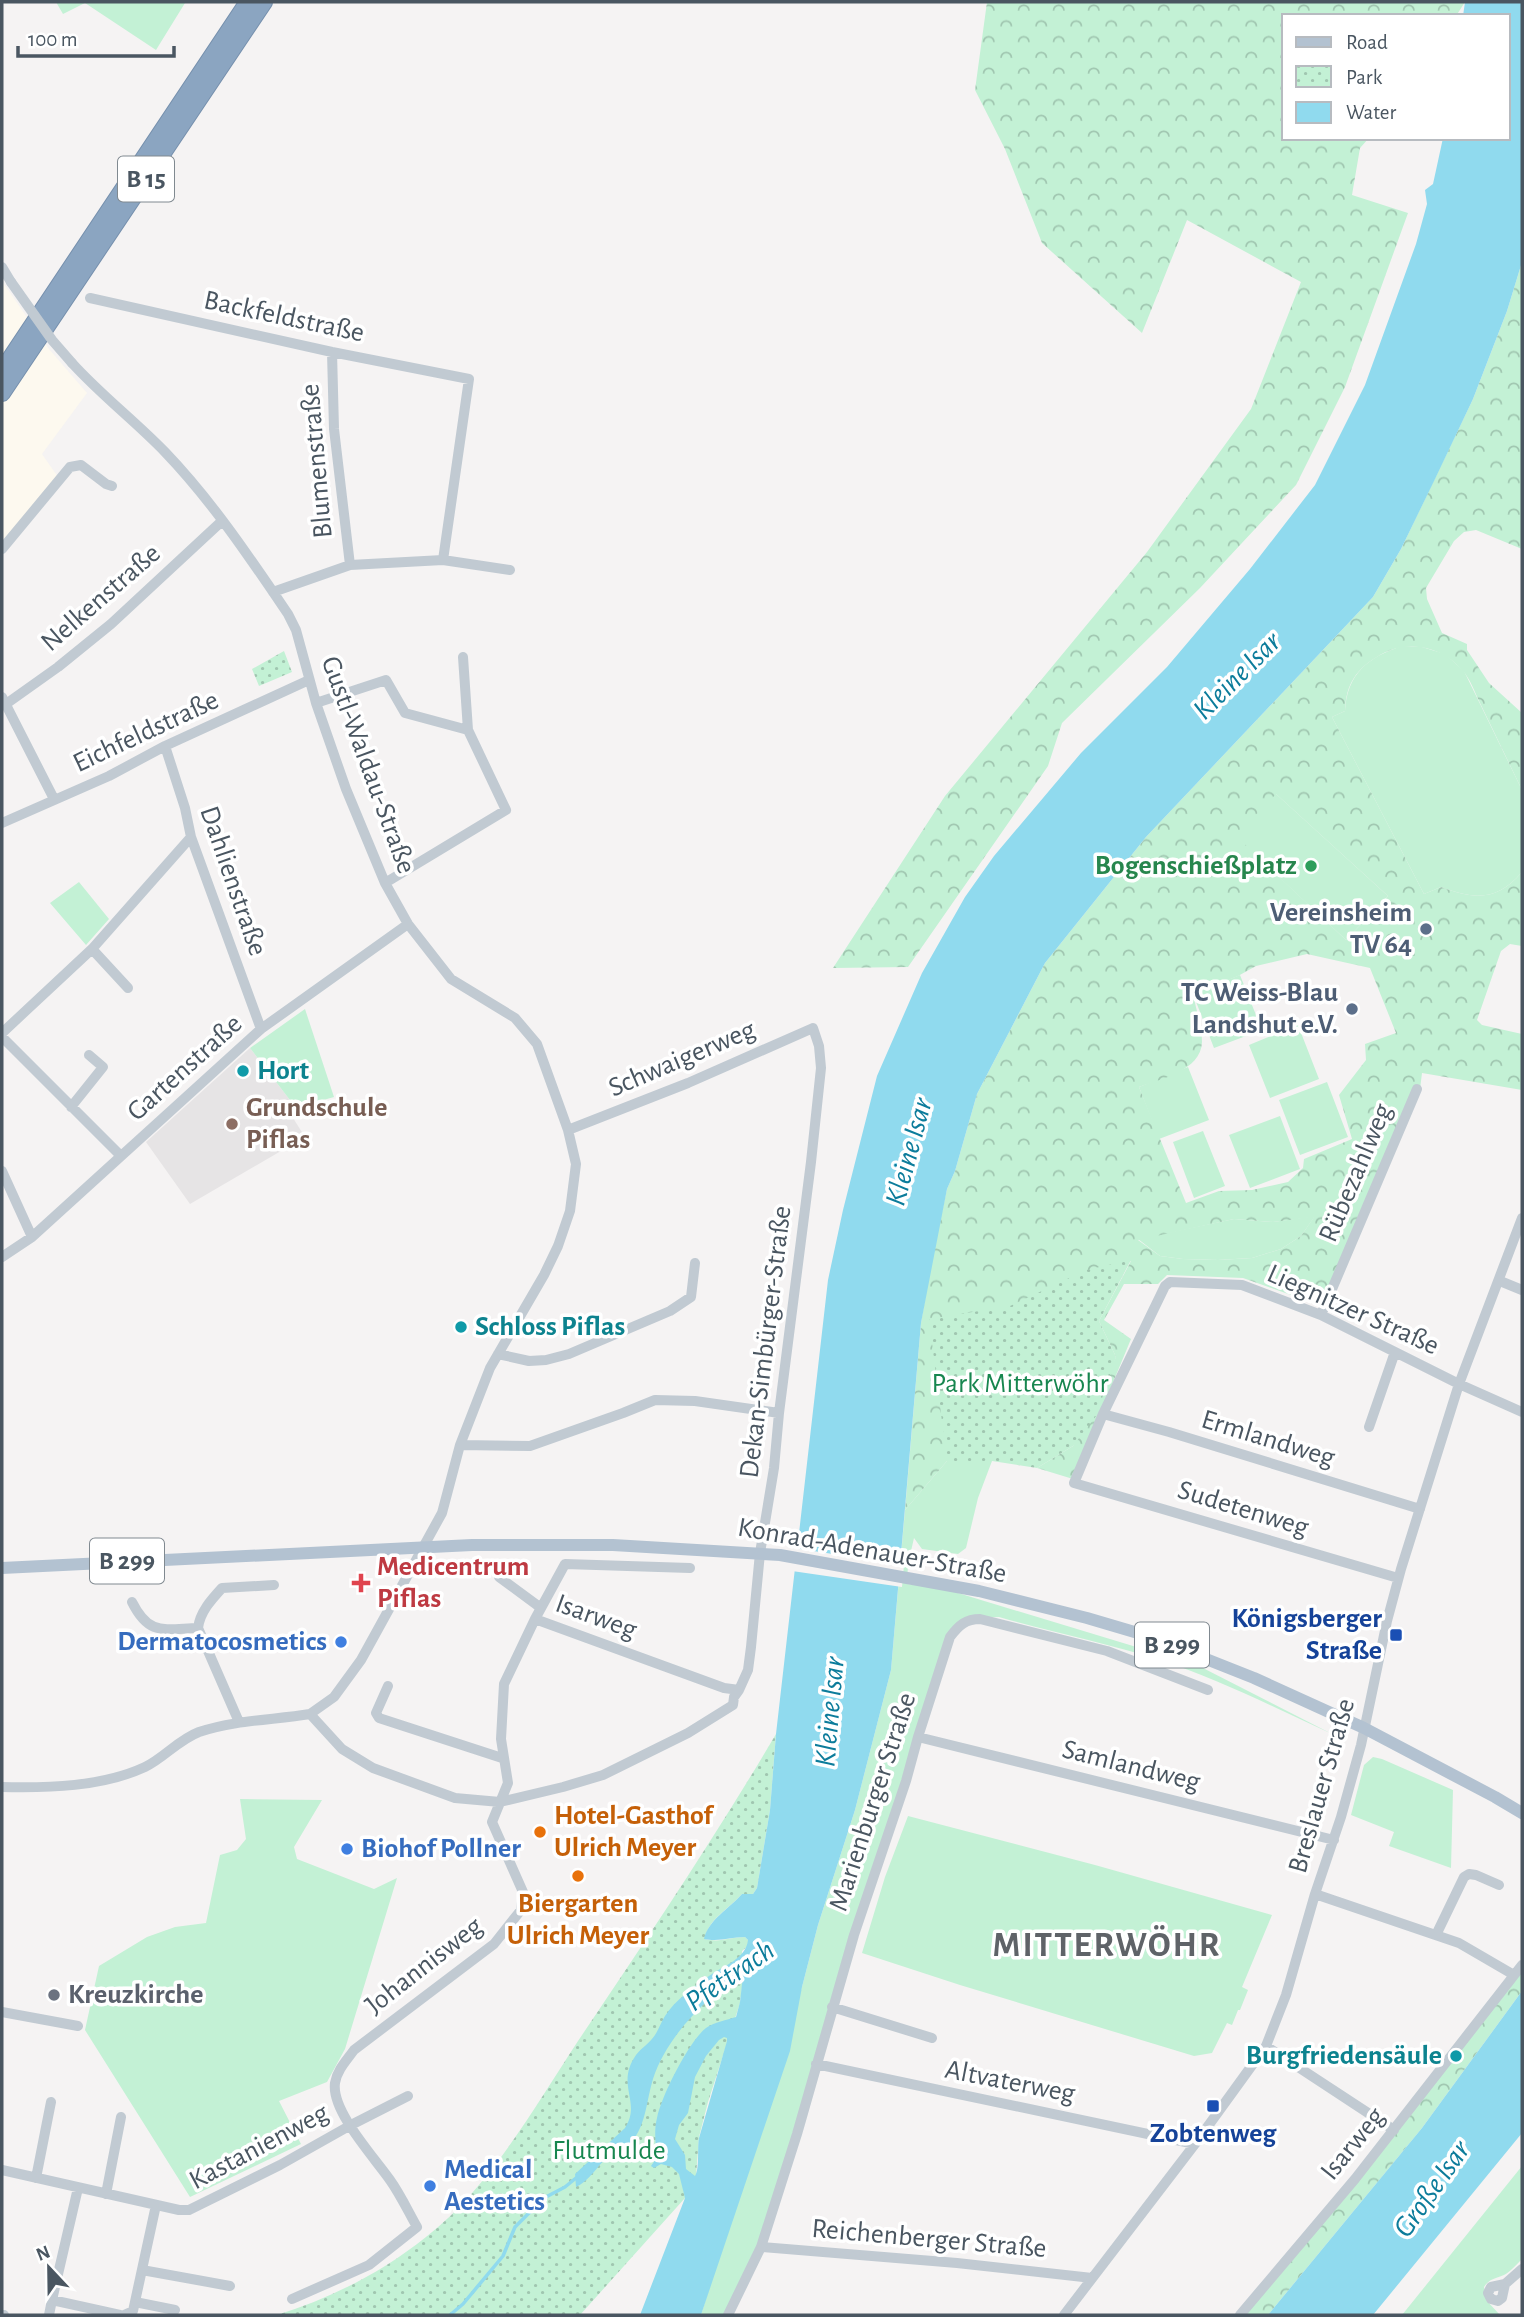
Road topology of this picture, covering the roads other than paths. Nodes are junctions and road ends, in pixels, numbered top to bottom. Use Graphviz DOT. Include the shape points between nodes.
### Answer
graph roads {
  1 [pos="248,2"];
  2 [pos="264,2"];
  3 [pos="2,267"];
  4 [pos="90,298"];
  5 [pos="332,352"];
  6 [pos="2,371"];
  7 [pos="2,393"];
  8 [pos="112,486"];
  9 [pos="222,521"];
  10 [pos="2,549"];
  11 [pos="443,559"];
  12 [pos="350,565"];
  13 [pos="510,570"];
  14 [pos="273,592"];
  15 [pos="463,657"];
  16 [pos="309,680"];
  17 [pos="4,701"];
  18 [pos="316,703"];
  19 [pos="468,730"];
  20 [pos="165,746"];
  21 [pos="54,799"];
  22 [pos="2,823"];
  23 [pos="191,837"];
  24 [pos="385,883"];
  25 [pos="408,924"];
  26 [pos="92,949"];
  27 [pos="128,988"];
  28 [pos="813,1028"];
  29 [pos="261,1029"];
  30 [pos="2,1035"];
  31 [pos="89,1055"];
  32 [pos="1417,1089"];
  33 [pos="72,1107"];
  34 [pos="568,1130"];
  35 [pos="121,1156"];
  36 [pos="2,1171"];
  37 [pos="1522,1218"];
  38 [pos="32,1237"];
  39 [pos="2,1257"];
  40 [pos="695,1263"];
  41 [pos="1500,1281"];
  42 [pos="1522,1290"];
  43 [pos="1321,1315"];
  44 [pos="1395,1352"];
  45 [pos="498,1353"];
  46 [pos="1459,1384"];
  47 [pos="1522,1412"];
  48 [pos="779,1413"];
  49 [pos="1103,1414"];
  50 [pos="1370,1427"];
  51 [pos="460,1446"];
  52 [pos="1074,1483"];
  53 [pos="1420,1509"];
  54 [pos="425,1547"];
  55 [pos="765,1553"];
  56 [pos="2,1568"];
  57 [pos="690,1568"];
  58 [pos="499,1577"];
  59 [pos="1398,1578"];
  60 [pos="274,1585"];
  61 [pos="132,1602"];
  62 [pos="541,1608"];
  63 [pos="534,1619"];
  64 [pos="198,1628"];
  65 [pos="388,1686"];
  66 [pos="739,1690"];
  67 [pos="1208,1690"];
  68 [pos="310,1714"];
  69 [pos="239,1722"];
  70 [pos="1364,1728"];
  71 [pos="918,1737"];
  72 [pos="502,1758"];
  73 [pos="2,1787"];
  74 [pos="500,1802"];
  75 [pos="1522,1813"];
  76 [pos="1334,1840"];
  77 [pos="1499,1885"];
  78 [pos="1315,1894"];
  79 [pos="1436,1935"];
  80 [pos="1522,1965"];
  81 [pos="1514,1975"];
  82 [pos="832,2007"];
  83 [pos="2,2012"];
  84 [pos="78,2026"];
  85 [pos="932,2038"];
  86 [pos="1266,2046"];
  87 [pos="816,2064"];
  88 [pos="408,2096"];
  89 [pos="51,2102"];
  90 [pos="121,2117"];
  91 [pos="351,2125"];
  92 [pos="1394,2130"];
  93 [pos="1195,2144"];
  94 [pos="2,2170"];
  95 [pos="36,2178"];
  96 [pos="78,2188"];
  97 [pos="106,2194"];
  98 [pos="156,2204"];
  99 [pos="761,2248"];
  100 [pos="1522,2269"];
  101 [pos="142,2270"];
  102 [pos="1092,2278"];
  103 [pos="1505,2284"];
  104 [pos="230,2286"];
  105 [pos="292,2299"];
  106 [pos="52,2300"];
  107 [pos="135,2302"];
  108 [pos="175,2310"];
  109 [pos="49,2315"];
  110 [pos="122,2315"];
  111 [pos="727,2315"];
  112 [pos="1064,2315"];
  113 [pos="1240,2315"];
  1 -- 6 [label="highway, B 15"];
  2 -- 7 [label="highway, B 15"];
  3 -- 9 [label="street, Gustl-Waldau-Straße, bridge" via="72,363 163,450"];
  4 -- 5 [label="street, Backfeldstraße"];
  5 -- 11 [label="street, Backfeldstraße" via="469,379"];
  5 -- 12 [label="street, Blumenstraße" via="333,416"];
  8 -- 10 [label="street" via="81,465 70,467"];
  9 -- 14 [label="street, Gustl-Waldau-Straße"];
  9 -- 17 [label="street, Nelkenstraße" via="111,624 58,667"];
  11 -- 12 [label="street"];
  11 -- 13 [label="street"];
  12 -- 14 [label="street"];
  14 -- 16 [label="street, Gustl-Waldau-Straße" via="296,630"];
  15 -- 19 [label="street"];
  16 -- 18 [label="street, Gustl-Waldau-Straße"];
  16 -- 20 [label="street, Eichfeldstraße"];
  17 -- 21 [label="street"];
  18 -- 19 [label="street" via="386,680 405,713"];
  18 -- 24 [label="street, Gustl-Waldau-Straße"];
  19 -- 24 [label="street" via="506,810"];
  20 -- 21 [label="street, Eichfeldstraße"];
  20 -- 23 [label="street, Dahlienstraße"];
  21 -- 22 [label="street, Eichfeldstraße"];
  23 -- 26 [label="street"];
  23 -- 29 [label="street, Dahlienstraße"];
  24 -- 25 [label="street, Gustl-Waldau-Straße"];
  25 -- 29 [label="street, Gartenstraße"];
  25 -- 34 [label="street, Gustl-Waldau-Straße" via="451,979 515,1018 537,1044"];
  26 -- 27 [label="street"];
  26 -- 30 [label="street"];
  28 -- 34 [label="street, Schwaigerweg"];
  28 -- 48 [label="street, Dekan-Simbürger-Straße" via="821,1068"];
  29 -- 35 [label="street, Gartenstraße"];
  30 -- 33 [label="street"];
  31 -- 33 [label="street" via="103,1068"];
  32 -- 43 [label="street, Rübezahlweg"];
  33 -- 35 [label="street"];
  34 -- 45 [label="street, Gustl-Waldau-Straße" via="576,1164 567,1221 544,1275"];
  35 -- 38 [label="street, Gartenstraße"];
  36 -- 38 [label="street"];
  37 -- 41 [label="street, Breslauer Straße"];
  38 -- 39 [label="street, Gartenstraße"];
  40 -- 45 [label="street" via="691,1297 670,1311 546,1360"];
  41 -- 42 [label="street"];
  41 -- 46 [label="street, Breslauer Straße"];
  43 -- 44 [label="street, Liegnitzer Straße"];
  43 -- 49 [label="street, Liegnitzer Straße" via="1242,1285 1170,1282 1155,1303"];
  44 -- 46 [label="street, Liegnitzer Straße"];
  44 -- 50 [label="street"];
  45 -- 51 [label="street, Gustl-Waldau-Straße"];
  46 -- 47 [label="street, Liegnitzer Straße"];
  46 -- 53 [label="street, Breslauer Straße"];
  48 -- 51 [label="street" via="654,1399 530,1446"];
  48 -- 55 [label="street, Dekan-Simbürger-Straße"];
  49 -- 52 [label="street, Liegnitzer Straße"];
  49 -- 53 [label="street, Ermlandweg"];
  51 -- 54 [label="street, Gustl-Waldau-Straße" via="442,1513"];
  52 -- 59 [label="street, Sudetenweg"];
  53 -- 59 [label="street, Breslauer Straße"];
  54 -- 55 [label="main road, Konrad-Adenauer-Straße / B 299" via="613,1545"];
  54 -- 56 [label="main road, Konrad-Adenauer-Straße / B 299"];
  54 -- 68 [label="street, Gustl-Waldau-Straße" via="361,1660 334,1697"];
  55 -- 66 [label="street, Dekan-Simbürger-Straße" via="748,1670"];
  55 -- 70 [label="main road, Konrad-Adenauer-Straße / B 299" via="929,1581 1087,1618 1148,1636 1254,1678"];
  57 -- 62 [label="street, Isarweg" via="565,1564"];
  58 -- 62 [label="street"];
  59 -- 70 [label="street, Breslauer Straße"];
  60 -- 64 [label="street" via="222,1588 206,1607"];
  61 -- 64 [label="street" via="140,1618 151,1626"];
  62 -- 63 [label="street, Isarweg"];
  63 -- 66 [label="street, Isarweg"];
  63 -- 72 [label="street, Johannisweg" via="504,1684"];
  64 -- 69 [label="street"];
  65 -- 72 [label="street" via="376,1713 379,1718"];
  66 -- 74 [label="street, Dekan-Simbürger-Straße" via="733,1705 603,1775"];
  67 -- 71 [label="street, Marienburger Straße" via="1107,1651 970,1619 950,1637"];
  68 -- 69 [label="street"];
  68 -- 74 [label="street, Dekan-Simbürger-Straße" via="342,1749 373,1768 455,1798"];
  69 -- 73 [label="street" via="197,1733 154,1763 127,1774 57,1786"];
  70 -- 75 [label="main road, Konrad-Adenauer-Straße / B 299"];
  70 -- 76 [label="street, Breslauer Straße"];
  71 -- 76 [label="street, Samlandweg"];
  71 -- 82 [label="street, Marienburger Straße"];
  72 -- 74 [label="street, Johannisweg" via="508,1783"];
  74 -- 91 [label="street, Johannisweg" via="492,1822 523,1892 522,1910 494,1944 354,2050 335,2084"];
  76 -- 78 [label="street, Breslauer Straße"];
  77 -- 79 [label="street" via="1476,1875 1464,1877"];
  78 -- 79 [label="street"];
  78 -- 86 [label="street, Breslauer Straße"];
  79 -- 81 [label="street"];
  80 -- 81 [label="street, Isarweg"];
  81 -- 92 [label="street, Isarweg"];
  82 -- 85 [label="street"];
  82 -- 87 [label="street, Marienburger Straße"];
  83 -- 84 [label="street"];
  86 -- 92 [label="street"];
  86 -- 93 [label="street, Breslauer Straße"];
  87 -- 93 [label="street, Altvaterweg"];
  87 -- 99 [label="street, Marienburger Straße"];
  88 -- 91 [label="street"];
  89 -- 95 [label="street"];
  90 -- 97 [label="street"];
  91 -- 98 [label="street, Kastanienweg" via="202,2205 179,2210"];
  91 -- 105 [label="street, Johannisweg" via="417,2227 369,2265"];
  92 -- 113 [label="street, Isarweg"];
  93 -- 102 [label="street, Breslauer Straße"];
  94 -- 95 [label="street, Kastanienweg"];
  95 -- 96 [label="street, Kastanienweg"];
  96 -- 97 [label="street, Kastanienweg"];
  96 -- 106 [label="street"];
  97 -- 98 [label="street, Kastanienweg"];
  98 -- 101 [label="street"];
  99 -- 102 [label="street, Reichenberger Straße"];
  99 -- 111 [label="street, Marienburger Straße"];
  100 -- 103 [label="street"];
  101 -- 104 [label="street"];
  101 -- 107 [label="street"];
  102 -- 112 [label="street, Breslauer Straße"];
  106 -- 109 [label="street"];
  106 -- 110 [label="street"];
  107 -- 108 [label="street"];
  107 -- 110 [label="street" via="132,2311"];
}
